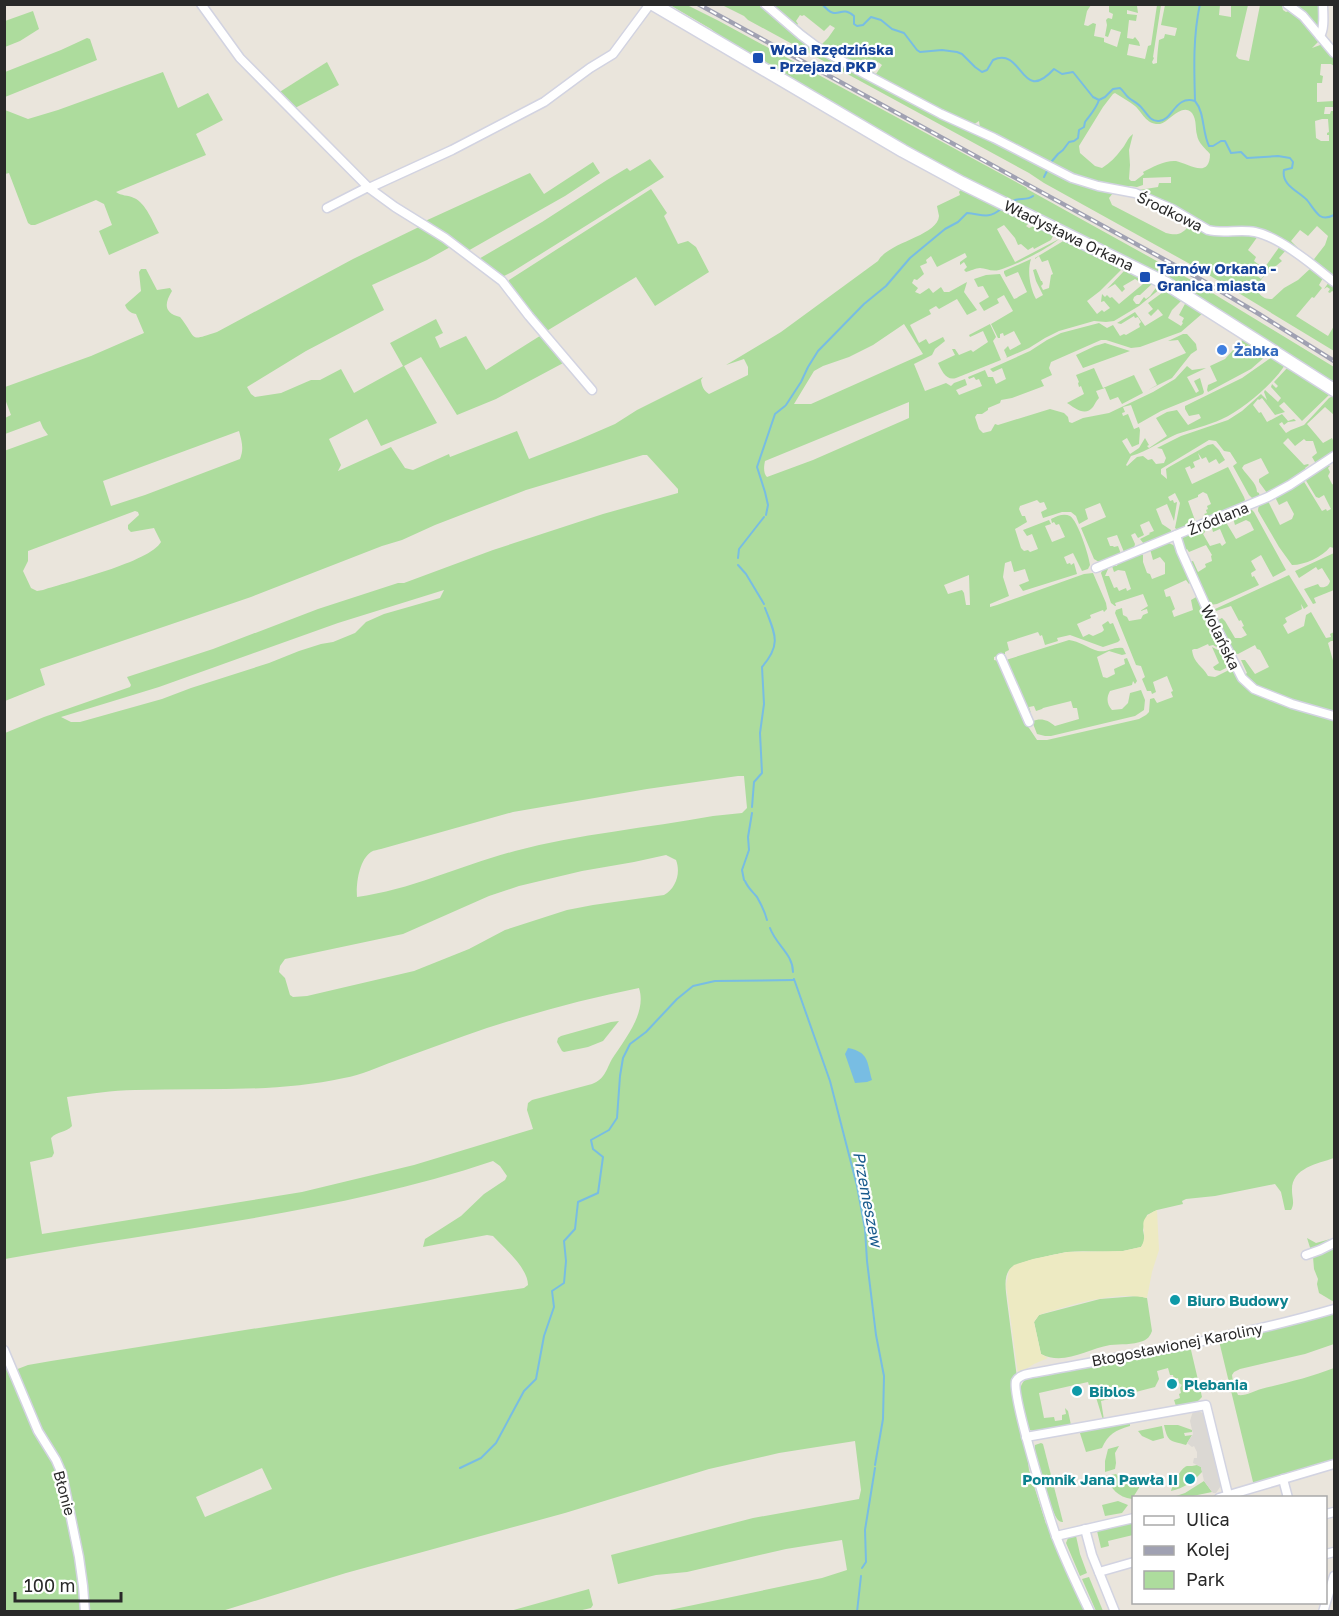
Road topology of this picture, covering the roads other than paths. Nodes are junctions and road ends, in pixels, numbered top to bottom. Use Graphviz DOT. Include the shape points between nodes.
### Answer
graph roads {
  1 [pos="201,4"];
  2 [pos="651,4"];
  3 [pos="765,4"];
  4 [pos="1287,4"];
  5 [pos="1323,4"];
  6 [pos="1320,36"];
  7 [pos="1335,53"];
  8 [pos="368,188"];
  9 [pos="327,208"];
  10 [pos="1335,282"];
  11 [pos="592,390"];
  12 [pos="1335,390"];
  13 [pos="1335,456"];
  14 [pos="1176,535"];
  15 [pos="1095,568"];
  16 [pos="1001,658"];
  17 [pos="1335,716"];
  18 [pos="1029,722"];
  19 [pos="1335,1243"];
  20 [pos="1306,1255"];
  21 [pos="1335,1309"];
  22 [pos="4,1350"];
  23 [pos="1026,1437"];
  24 [pos="1335,1464"];
  25 [pos="1283,1479"];
  26 [pos="1228,1495"];
  27 [pos="1224,1496"];
  28 [pos="1288,1496"];
  29 [pos="1132,1518"];
  30 [pos="1085,1528"];
  31 [pos="1056,1536"];
  32 [pos="1132,1564"];
  33 [pos="1099,1572"];
  34 [pos="1335,1574"];
  35 [pos="1327,1599"];
  36 [pos="85,1611"];
  37 [pos="1090,1611"];
  38 [pos="1115,1611"];
  1 -- 8 [label="street" via="236,54"];
  2 -- 8 [label="street" via="613,54 543,102"];
  2 -- 12 [label="street, Władysława Orkana" via="893,146 1167,284"];
  3 -- 10 [label="street, Środkowa" via="817,47 1072,178 1135,193 1208,230 1262,234"];
  4 -- 6 [label="street"];
  5 -- 6 [label="street"];
  6 -- 7 [label="street"];
  8 -- 9 [label="street"];
  8 -- 11 [label="street" via="502,281"];
  13 -- 14 [label="street, Źródlana" via="1268,497"];
  14 -- 15 [label="street, Źródlana"];
  14 -- 17 [label="street, Wolańska" via="1242,678 1254,689"];
  16 -- 18 [label="street"];
  19 -- 20 [label="street"];
  21 -- 23 [label="street, Błogosławionej Karoliny" via="1256,1329 1028,1374 1016,1382"];
  22 -- 36 [label="street, Błonie" via="38,1431 62,1474 79,1557"];
  23 -- 26 [label="street" via="1206,1405"];
  23 -- 31 [label="street"];
  24 -- 25 [label="street"];
  25 -- 26 [label="street"];
  25 -- 28 [label="street"];
  26 -- 27 [label="street"];
  29 -- 30 [label="street"];
  30 -- 31 [label="street"];
  30 -- 33 [label="street"];
  31 -- 37 [label="street"];
  32 -- 33 [label="street"];
  33 -- 38 [label="street"];
  34 -- 35 [label="street"];
}
